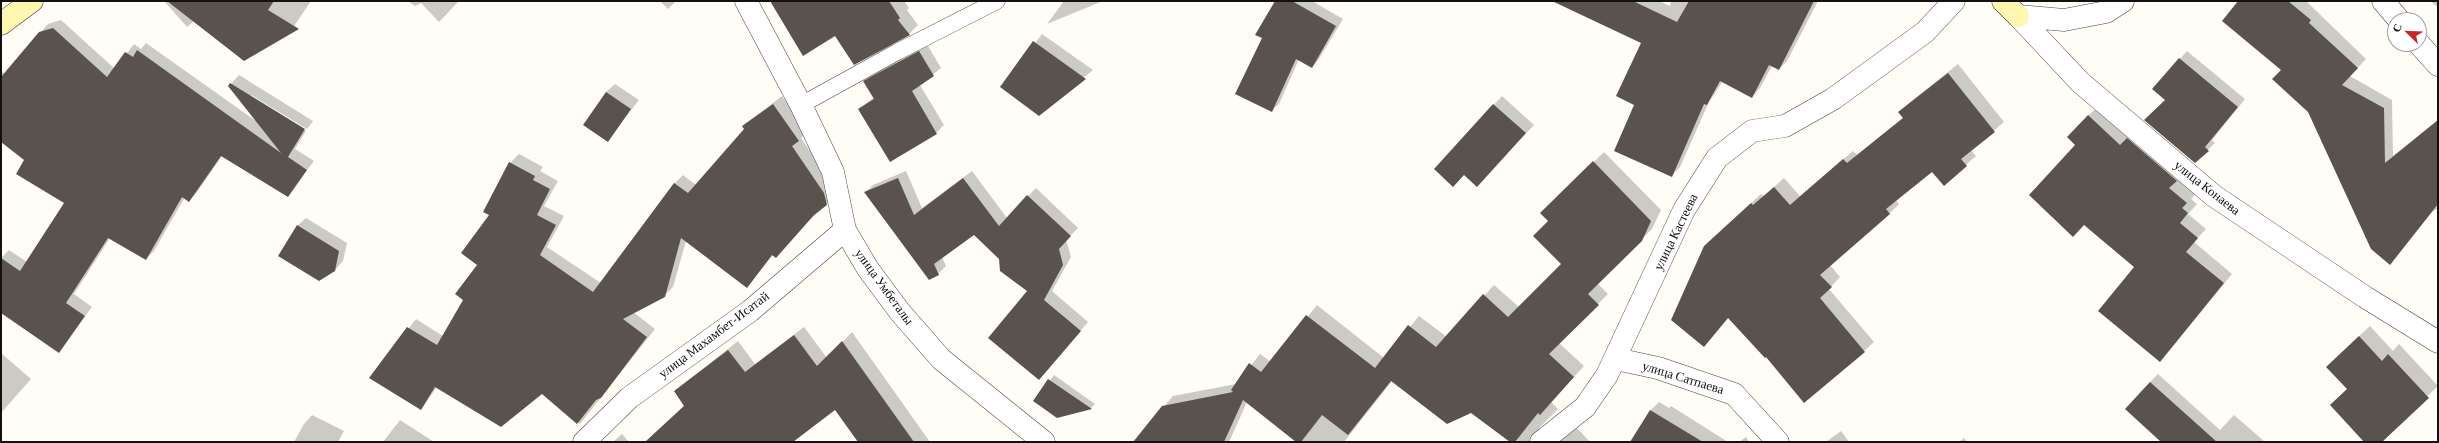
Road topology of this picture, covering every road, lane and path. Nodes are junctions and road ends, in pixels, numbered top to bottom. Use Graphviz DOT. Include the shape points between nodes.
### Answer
graph roads {
  1 [pos="32,1"];
  2 [pos="746,1"];
  3 [pos="997,1"];
  4 [pos="1954,1"];
  5 [pos="2123,1"];
  6 [pos="2384,1"];
  7 [pos="2011,8"];
  8 [pos="2393,12"];
  9 [pos="1,24"];
  10 [pos="801,105"];
  11 [pos="845,230"];
  12 [pos="2438,342"];
  13 [pos="1616,359"];
  14 [pos="584,442"];
  15 [pos="1044,442"];
  16 [pos="1541,442"];
  17 [pos="1778,442"];
  1 -- 9 [label="street"];
  2 -- 10 [label="street, улица Умбеталы"];
  3 -- 10 [label="lane"];
  4 -- 13 [label="street, улица Кастеева" via="1925,32 1833,99 1785,126 1752,131 1717,158 1684,210"];
  5 -- 7 [label="street" via="2106,12 2064,20"];
  6 -- 8 [label="street"];
  7 -- 12 [label="street, улица Конаева" via="2080,82 2214,196 2365,297"];
  10 -- 11 [label="street, улица Умбеталы" via="833,172"];
  11 -- 14 [label="street, улица Махамбет-Исатай" via="750,311 629,398"];
  11 -- 15 [label="street, улица Умбеталы" via="868,269 900,312 941,359"];
  13 -- 16 [label="street, улица Кастеева" via="1585,407"];
  13 -- 17 [label="street, улица Сатпаева" via="1658,368 1734,394"];
}
